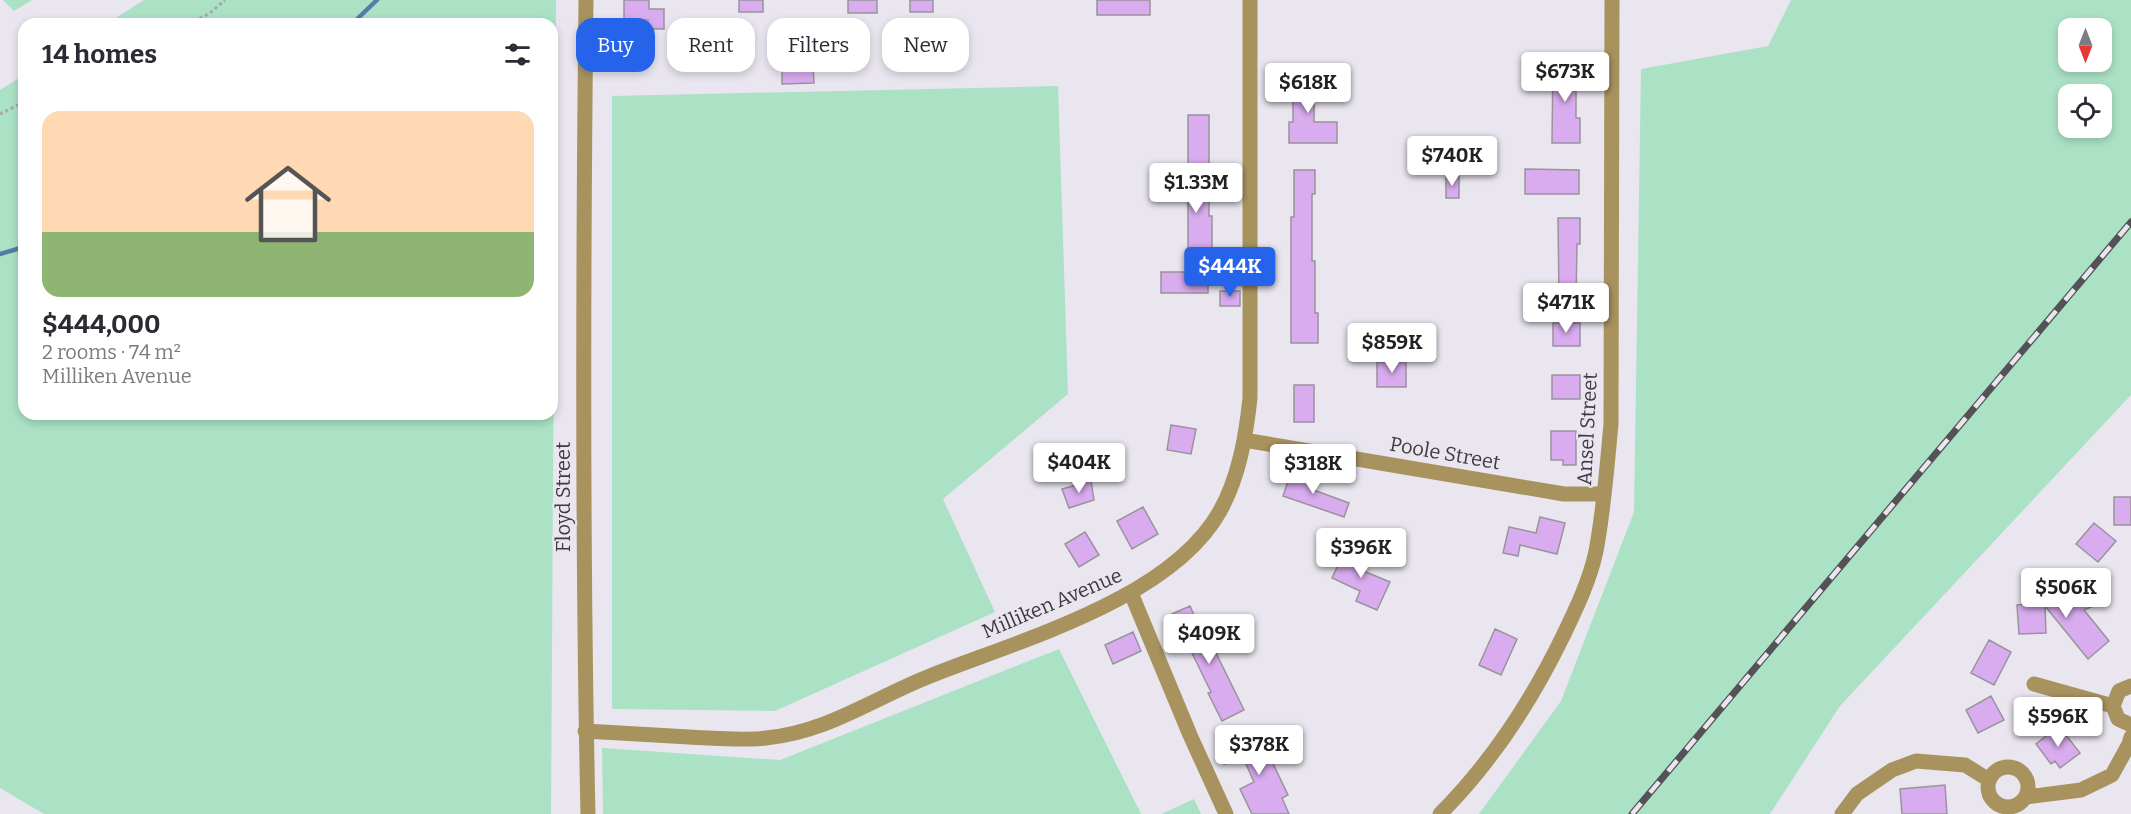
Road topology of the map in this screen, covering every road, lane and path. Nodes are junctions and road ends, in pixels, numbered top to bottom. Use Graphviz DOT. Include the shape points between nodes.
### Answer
graph roads {
  1 [pos="225,0"];
  2 [pos="586,0"];
  3 [pos="1250,0"];
  4 [pos="1612,0"];
  5 [pos="200,18"];
  6 [pos="18,105"];
  7 [pos="0,114"];
  8 [pos="1244,440"];
  9 [pos="1604,494"];
  10 [pos="1131,593"];
  11 [pos="2034,684"];
  12 [pos="2131,686"];
  13 [pos="2113,706"];
  14 [pos="2131,725"];
  15 [pos="585,731"];
  16 [pos="2131,736"];
  17 [pos="1989,780"];
  18 [pos="2026,797"];
  19 [pos="1992,809"];
  20 [pos="588,814"];
  21 [pos="1226,814"];
  22 [pos="1440,814"];
  23 [pos="1842,814"];
  1 -- 5 [label="path"];
  2 -- 15 [label="street, Floyd Street"];
  3 -- 8 [label="street, Milliken Avenue" via="1251,376"];
  4 -- 9 [label="street, Ansel Street" via="1611,424"];
  6 -- 7 [label="path"];
  8 -- 9 [label="street, Poole Street" via="1564,494"];
  8 -- 10 [label="street, Milliken Avenue" via="1220,512 1180,560"];
  9 -- 22 [label="street, Ansel Street" via="1595,552 1585,584 1546,672 1505,738"];
  10 -- 15 [label="street, Milliken Avenue" via="804,732 729,739"];
  10 -- 21 [label="street"];
  11 -- 13 [label="street"];
  12 -- 13 [label="street" via="2119,691"];
  13 -- 14 [label="street" via="2118,719"];
  15 -- 20 [label="street, Floyd Street"];
  16 -- 18 [label="street" via="2112,775 2081,790"];
  17 -- 18 [label="street" via="1994,772 2008,766 2023,772 2029,787"];
  17 -- 19 [label="street"];
  17 -- 23 [label="street" via="1965,765 1916,761 1892,770 1857,794"];
  18 -- 19 [label="street" via="2008,808"];
}
